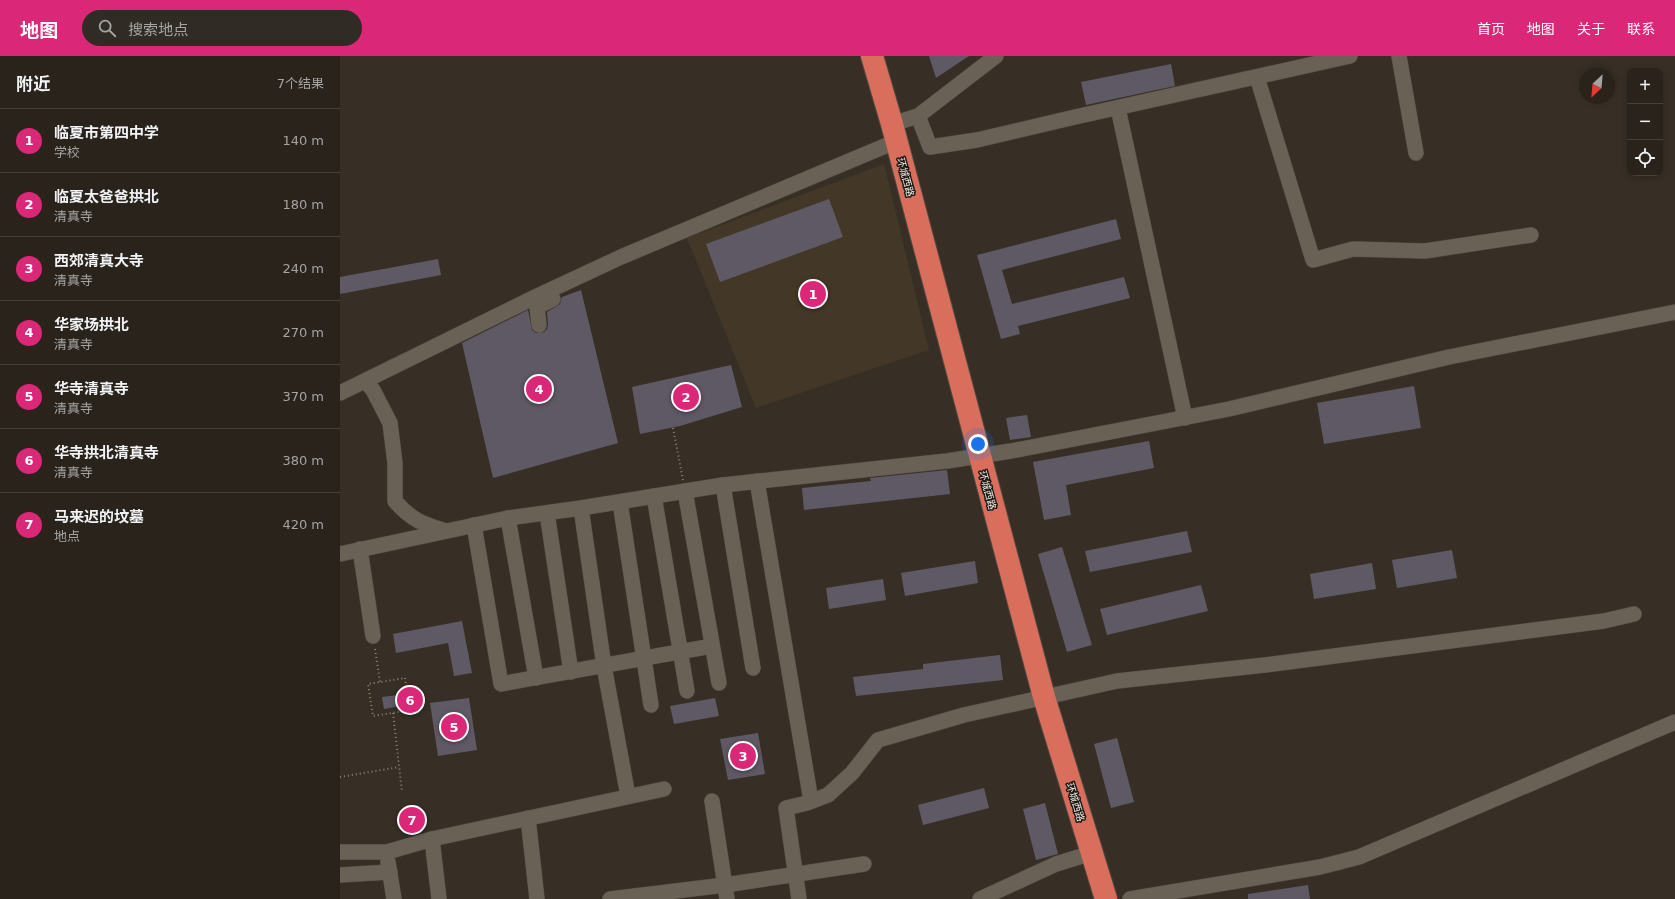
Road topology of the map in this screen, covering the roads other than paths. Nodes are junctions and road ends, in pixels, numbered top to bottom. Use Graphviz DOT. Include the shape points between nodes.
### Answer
graph roads {
  1 [pos="872,56"];
  2 [pos="996,56"];
  3 [pos="1350,56"];
  4 [pos="1399,56"];
  5 [pos="1257,77"];
  6 [pos="1118,108"];
  7 [pos="918,116"];
  8 [pos="895,132"];
  9 [pos="1416,153"];
  10 [pos="1531,235"];
  11 [pos="590,272"];
  12 [pos="1675,312"];
  13 [pos="539,325"];
  14 [pos="365,381"];
  15 [pos="340,393"];
  16 [pos="1185,418"];
  17 [pos="979,455"];
  18 [pos="757,481"];
  19 [pos="723,485"];
  20 [pos="685,491"];
  21 [pos="654,496"];
  22 [pos="620,502"];
  23 [pos="581,508"];
  24 [pos="547,513"];
  25 [pos="508,518"];
  26 [pos="474,525"];
  27 [pos="447,531"];
  28 [pos="360,550"];
  29 [pos="340,554"];
  30 [pos="1634,614"];
  31 [pos="374,636"];
  32 [pos="712,646"];
  33 [pos="680,652"];
  34 [pos="644,659"];
  35 [pos="604,666"];
  36 [pos="753,668"];
  37 [pos="571,672"];
  38 [pos="536,678"];
  39 [pos="719,683"];
  40 [pos="687,691"];
  41 [pos="1044,697"];
  42 [pos="651,705"];
  43 [pos="1675,722"];
  44 [pos="664,789"];
  45 [pos="628,796"];
  46 [pos="712,801"];
  47 [pos="811,801"];
  48 [pos="528,818"];
  49 [pos="432,839"];
  50 [pos="340,852"];
  51 [pos="387,852"];
  52 [pos="1092,853"];
  53 [pos="864,864"];
  54 [pos="390,872"];
  55 [pos="340,875"];
  56 [pos="795,875"];
  57 [pos="726,892"];
  58 [pos="394,899"];
  59 [pos="439,899"];
  60 [pos="538,899"];
  61 [pos="610,899"];
  62 [pos="799,899"];
  63 [pos="980,899"];
  64 [pos="1106,899"];
  65 [pos="1130,899"];
  1 -- 8 [label="highway, 环城西路"];
  2 -- 7 [label="street"];
  3 -- 5 [label="street"];
  4 -- 9 [label="street"];
  5 -- 6 [label="street"];
  5 -- 10 [label="street" via="1314,260 1353,249 1425,251"];
  6 -- 7 [label="street" via="977,140 930,146"];
  6 -- 16 [label="street"];
  7 -- 8 [label="street"];
  8 -- 11 [label="street"];
  8 -- 17 [label="highway, 环城西路"];
  11 -- 13 [label="street" via="578,287 537,307"];
  11 -- 14 [label="street"];
  12 -- 16 [label="street" via="1449,357"];
  14 -- 15 [label="street"];
  14 -- 27 [label="street" via="373,390 390,423 395,463 395,501 406,514 425,525"];
  16 -- 17 [label="street"];
  17 -- 18 [label="street" via="947,461"];
  17 -- 41 [label="highway, 环城西路"];
  18 -- 19 [label="street"];
  18 -- 47 [label="street"];
  19 -- 20 [label="street"];
  19 -- 36 [label="street"];
  20 -- 21 [label="street"];
  20 -- 32 [label="street"];
  21 -- 22 [label="street"];
  21 -- 33 [label="street"];
  22 -- 23 [label="street"];
  22 -- 34 [label="street"];
  23 -- 24 [label="street"];
  23 -- 35 [label="street"];
  24 -- 25 [label="street"];
  24 -- 37 [label="street"];
  25 -- 26 [label="street"];
  25 -- 38 [label="street"];
  26 -- 27 [label="street"];
  26 -- 38 [label="street" via="501,684"];
  27 -- 28 [label="street"];
  28 -- 29 [label="street"];
  28 -- 31 [label="street"];
  30 -- 41 [label="street" via="1604,621 1421,646 1117,681"];
  32 -- 33 [label="street"];
  32 -- 39 [label="street"];
  33 -- 34 [label="street"];
  33 -- 40 [label="street"];
  34 -- 35 [label="street"];
  34 -- 42 [label="street"];
  35 -- 37 [label="street"];
  35 -- 45 [label="street"];
  37 -- 38 [label="street"];
  41 -- 47 [label="street" via="964,715 878,740 852,774 828,795"];
  41 -- 52 [label="highway, 环城西路"];
  43 -- 65 [label="street" via="1359,857 1320,867"];
  44 -- 45 [label="street"];
  45 -- 48 [label="street"];
  46 -- 57 [label="street"];
  47 -- 56 [label="street" via="786,808"];
  48 -- 49 [label="street"];
  48 -- 60 [label="street"];
  49 -- 51 [label="street"];
  49 -- 59 [label="street"];
  50 -- 51 [label="street"];
  51 -- 54 [label="street"];
  52 -- 63 [label="street" via="1056,864"];
  52 -- 64 [label="highway, 环城西路"];
  53 -- 56 [label="street"];
  54 -- 55 [label="street"];
  54 -- 58 [label="street"];
  56 -- 57 [label="street"];
  56 -- 62 [label="street"];
  57 -- 61 [label="street"];
}
